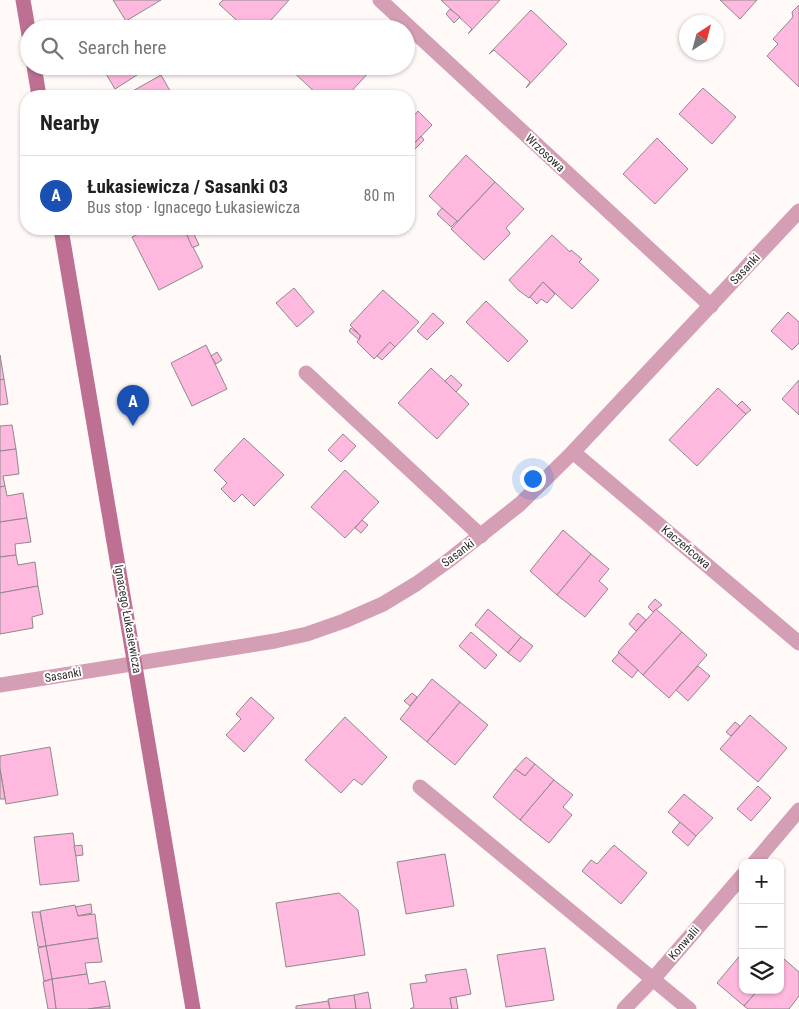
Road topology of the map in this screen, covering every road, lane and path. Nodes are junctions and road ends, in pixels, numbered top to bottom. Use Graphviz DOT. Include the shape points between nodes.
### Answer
graph roads {
  1 [pos="23,0"];
  2 [pos="380,0"];
  3 [pos="26,20"];
  4 [pos="402,20"];
  5 [pos="415,32"];
  6 [pos="36,75"];
  7 [pos="38,90"];
  8 [pos="799,211"];
  9 [pos="62,235"];
  10 [pos="711,306"];
  11 [pos="306,373"];
  12 [pos="573,452"];
  13 [pos="481,536"];
  14 [pos="799,642"];
  15 [pos="135,662"];
  16 [pos="0,685"];
  17 [pos="420,787"];
  18 [pos="799,810"];
  19 [pos="757,859"];
  20 [pos="739,880"];
  21 [pos="654,978"];
  22 [pos="193,1009"];
  23 [pos="624,1009"];
  24 [pos="689,1009"];
  1 -- 3 [label="street"];
  2 -- 4 [label="street, Wrzosowa"];
  5 -- 10 [label="street, Wrzosowa"];
  6 -- 7 [label="street"];
  8 -- 10 [label="street, Sasanki"];
  9 -- 15 [label="street, Ignacego Łukasiewicza"];
  10 -- 12 [label="street, Sasanki"];
  11 -- 13 [label="street"];
  12 -- 13 [label="street, Sasanki" via="520,504"];
  12 -- 14 [label="street, Kaczeńcowa"];
  13 -- 15 [label="street, Sasanki" via="416,584 344,622 275,641"];
  15 -- 16 [label="street, Sasanki"];
  15 -- 22 [label="street, Ignacego Łukasiewicza"];
  17 -- 21 [label="street"];
  18 -- 19 [label="street"];
  20 -- 21 [label="street, Konwalii"];
  21 -- 23 [label="street, Konwalii"];
  21 -- 24 [label="street"];
}
